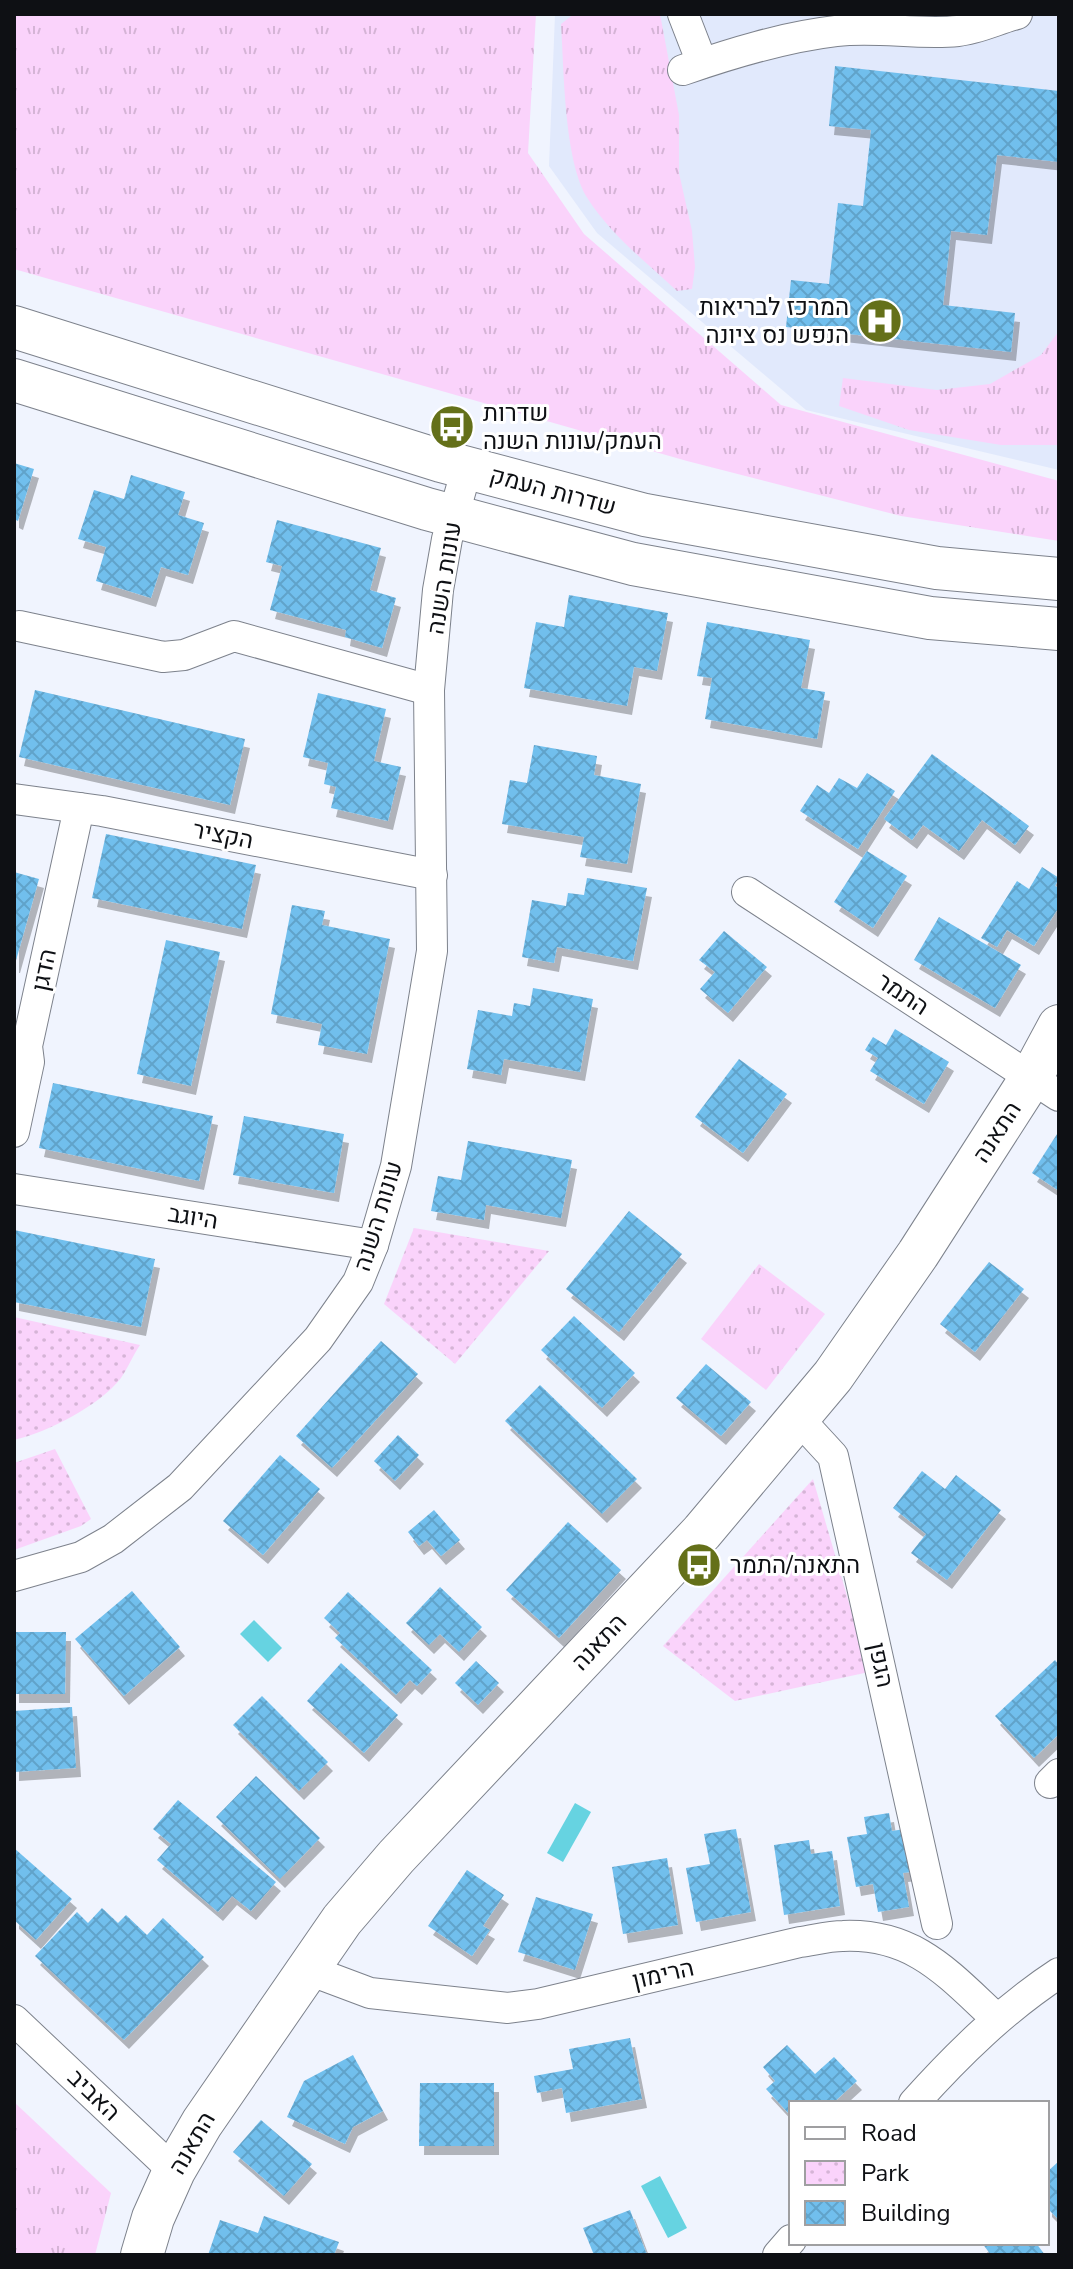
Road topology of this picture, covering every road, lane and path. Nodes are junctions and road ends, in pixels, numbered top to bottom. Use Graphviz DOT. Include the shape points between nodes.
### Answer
graph roads {
  1 [pos="683,14"];
  2 [pos="1017,14"];
  3 [pos="14,327"];
  4 [pos="14,380"];
  5 [pos="467,468"];
  6 [pos="454,516"];
  7 [pos="1059,579"];
  8 [pos="19,626"];
  9 [pos="1059,629"];
  10 [pos="429,690"];
  11 [pos="14,799"];
  12 [pos="79,808"];
  13 [pos="432,875"];
  14 [pos="747,892"];
  15 [pos="1059,1026"];
  16 [pos="1045,1087"];
  17 [pos="14,1132"];
  18 [pos="14,1189"];
  19 [pos="373,1245"];
  20 [pos="798,1418"];
  21 [pos="14,1576"];
  22 [pos="937,1924"];
  23 [pos="306,1969"];
  24 [pos="1059,1973"];
  25 [pos="997,2019"];
  26 [pos="14,2020"];
  27 [pos="916,2101"];
  28 [pos="174,2171"];
  29 [pos="142,2255"];
  1 -- 2 [label="street" via="692,66 801,36 868,28 961,31"];
  3 -- 5 [label="street, שדרות העמק"];
  4 -- 6 [label="street, שדרות העמק"];
  5 -- 6 [label="street, עונות השנה"];
  5 -- 7 [label="street, שדרות העמק" via="645,515 776,541 937,568"];
  6 -- 9 [label="street, שדרות העמק" via="633,564 767,590 930,618"];
  6 -- 10 [label="street, עונות השנה" via="438,590"];
  8 -- 10 [label="street" via="163,657 184,655 234,636"];
  10 -- 13 [label="street, עונות השנה"];
  11 -- 12 [label="street, הקציר"];
  12 -- 13 [label="street, הקציר"];
  12 -- 17 [label="street, הדגן" via="27,1046 29,1062"];
  13 -- 19 [label="street, עונות השנה" via="432,951 396,1166"];
  14 -- 16 [label="street, התמר"];
  15 -- 16 [label="street, התאנה"];
  16 -- 20 [label="street, התאנה"];
  18 -- 19 [label="street, היוגב"];
  19 -- 21 [label="street, עונות השנה" via="358,1282 318,1339 180,1487 81,1557"];
  20 -- 22 [label="street, הגפן" via="833,1456"];
  20 -- 23 [label="street, התאנה" via="702,1532 396,1857"];
  23 -- 25 [label="street, הרימון" via="370,1993 508,2008 843,1935 879,1938 918,1950"];
  23 -- 28 [label="street, התאנה"];
  24 -- 25 [label="street"];
  25 -- 27 [label="street"];
  26 -- 28 [label="street, האביב"];
  28 -- 29 [label="street, התאנה"];
}
